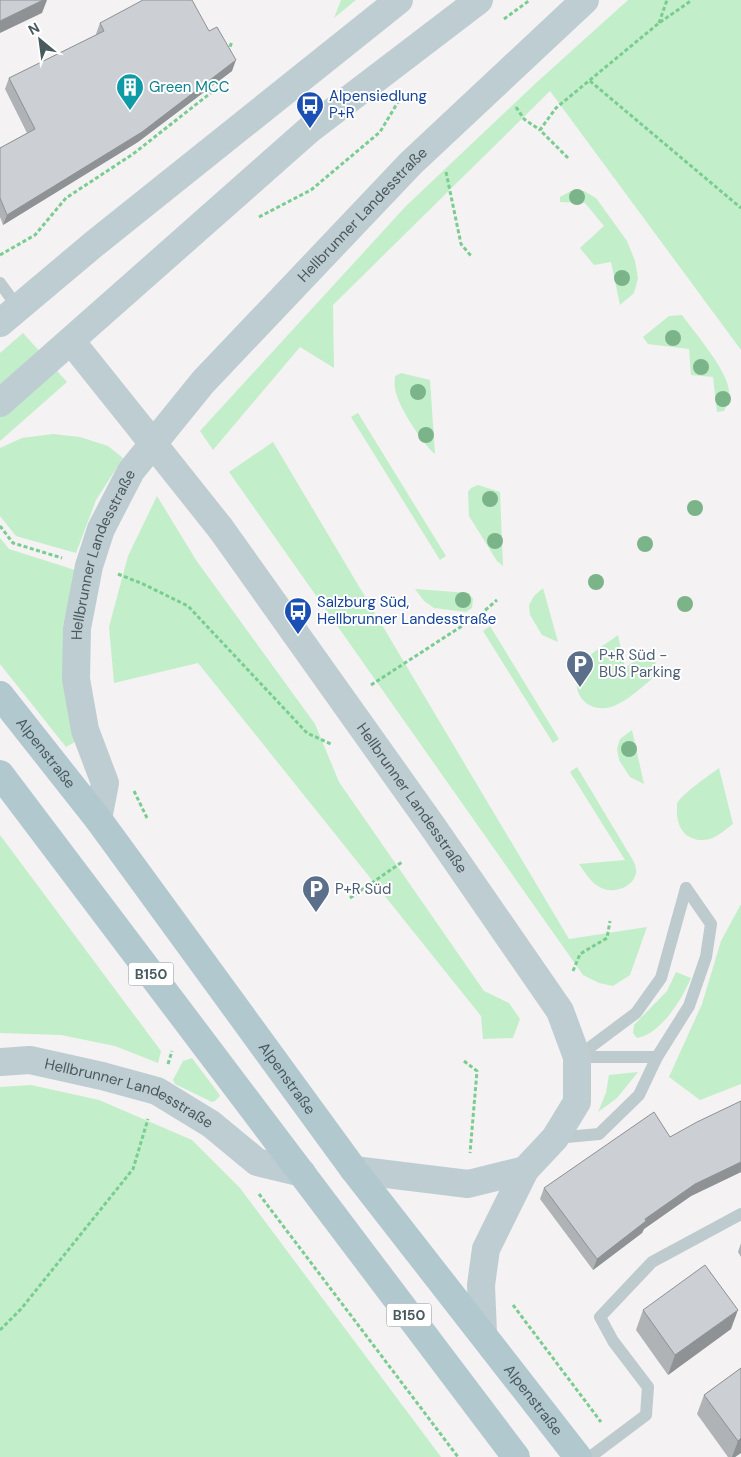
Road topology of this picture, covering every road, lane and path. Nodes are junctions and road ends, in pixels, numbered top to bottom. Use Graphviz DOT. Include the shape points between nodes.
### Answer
graph roads {
  1 [pos="399,0"];
  2 [pos="479,0"];
  3 [pos="530,0"];
  4 [pos="585,0"];
  5 [pos="667,0"];
  6 [pos="692,0"];
  7 [pos="498,23"];
  8 [pos="659,23"];
  9 [pos="232,41"];
  10 [pos="226,60"];
  11 [pos="220,80"];
  12 [pos="590,82"];
  13 [pos="398,101"];
  14 [pos="512,101"];
  15 [pos="540,130"];
  16 [pos="568,158"];
  17 [pos="445,167"];
  18 [pos="741,208"];
  19 [pos="253,220"];
  20 [pos="0,255"];
  21 [pos="472,257"];
  22 [pos="0,283"];
  23 [pos="9,316"];
  24 [pos="71,341"];
  25 [pos="0,404"];
  26 [pos="0,526"];
  27 [pos="89,566"];
  28 [pos="496,600"];
  29 [pos="371,685"];
  30 [pos="0,695"];
  31 [pos="331,744"];
  32 [pos="0,774"];
  33 [pos="131,783"];
  34 [pos="146,818"];
  35 [pos="98,819"];
  36 [pos="402,862"];
  37 [pos="350,898"];
  38 [pos="610,921"];
  39 [pos="573,971"];
  40 [pos="577,1057"];
  41 [pos="657,1057"];
  42 [pos="464,1061"];
  43 [pos="0,1062"];
  44 [pos="150,1113"];
  45 [pos="555,1138"];
  46 [pos="469,1159"];
  47 [pos="354,1170"];
  48 [pos="525,1170"];
  49 [pos="302,1173"];
  50 [pos="256,1190"];
  51 [pos="741,1214"];
  52 [pos="508,1298"];
  53 [pos="0,1330"];
  54 [pos="483,1333"];
  55 [pos="614,1440"];
  56 [pos="458,1457"];
  57 [pos="516,1457"];
  58 [pos="578,1457"];
  59 [pos="590,1457"];
  1 -- 23 [label="main road"];
  2 -- 24 [label="main road" via="310,129"];
  3 -- 7 [label="path"];
  4 -- 27 [label="main road, Hellbrunner Landesstraße" via="411,163 203,382 132,471 101,529"];
  5 -- 8 [label="path"];
  6 -- 8 [label="path"];
  8 -- 12 [label="path"];
  9 -- 10 [label="path"];
  11 -- 20 [label="path" via="217,88 133,154 66,198 35,235"];
  12 -- 15 [label="path" via="556,108"];
  12 -- 18 [label="path"];
  13 -- 19 [label="path" via="380,132 311,190"];
  14 -- 15 [label="path" via="524,118"];
  15 -- 16 [label="path"];
  17 -- 21 [label="path" via="460,244"];
  22 -- 23 [label="lane"];
  24 -- 25 [label="main road"];
  24 -- 40 [label="main road, Hellbrunner Landesstraße, bridge" via="221,529 434,827 560,1011"];
  26 -- 27 [label="path" via="13,542"];
  27 -- 31 [label="path" via="143,584 188,606 307,732"];
  27 -- 35 [label="main road, Hellbrunner Landesstraße" via="78,628 76,679 86,730 105,783"];
  28 -- 29 [label="path"];
  30 -- 35 [label="main road, Alpenstraße / B150"];
  32 -- 49 [label="main road, B150"];
  33 -- 34 [label="path"];
  35 -- 47 [label="main road, Alpenstraße / B150"];
  36 -- 37 [label="path"];
  38 -- 39 [label="path" via="607,938 580,954"];
  40 -- 41 [label="lane"];
  40 -- 41 [label="lane" via="636,1014 661,978 686,888 710,924 706,957 689,1006"];
  40 -- 45 [label="main road, Hellbrunner Landesstraße" via="577,1102"];
  41 -- 45 [label="lane" via="639,1095 599,1134"];
  42 -- 46 [label="path" via="477,1071"];
  43 -- 49 [label="main road, Hellbrunner Landesstraße" via="30,1060 157,1091 211,1124 256,1162"];
  44 -- 53 [label="path" via="132,1169 21,1310"];
  45 -- 48 [label="main road, Hellbrunner Landesstraße"];
  47 -- 48 [label="main road" via="468,1184"];
  47 -- 54 [label="main road, Alpenstraße / B150"];
  48 -- 54 [label="main road, Hellbrunner Landesstraße" via="486,1249 481,1285"];
  49 -- 57 [label="main road, B150"];
  50 -- 56 [label="path"];
  51 -- 55 [label="lane" via="652,1262 600,1317 613,1341 648,1387 646,1415"];
  52 -- 55 [label="path"];
  54 -- 58 [label="main road, Alpenstraße / B150"];
  55 -- 59 [label="lane"];
}
